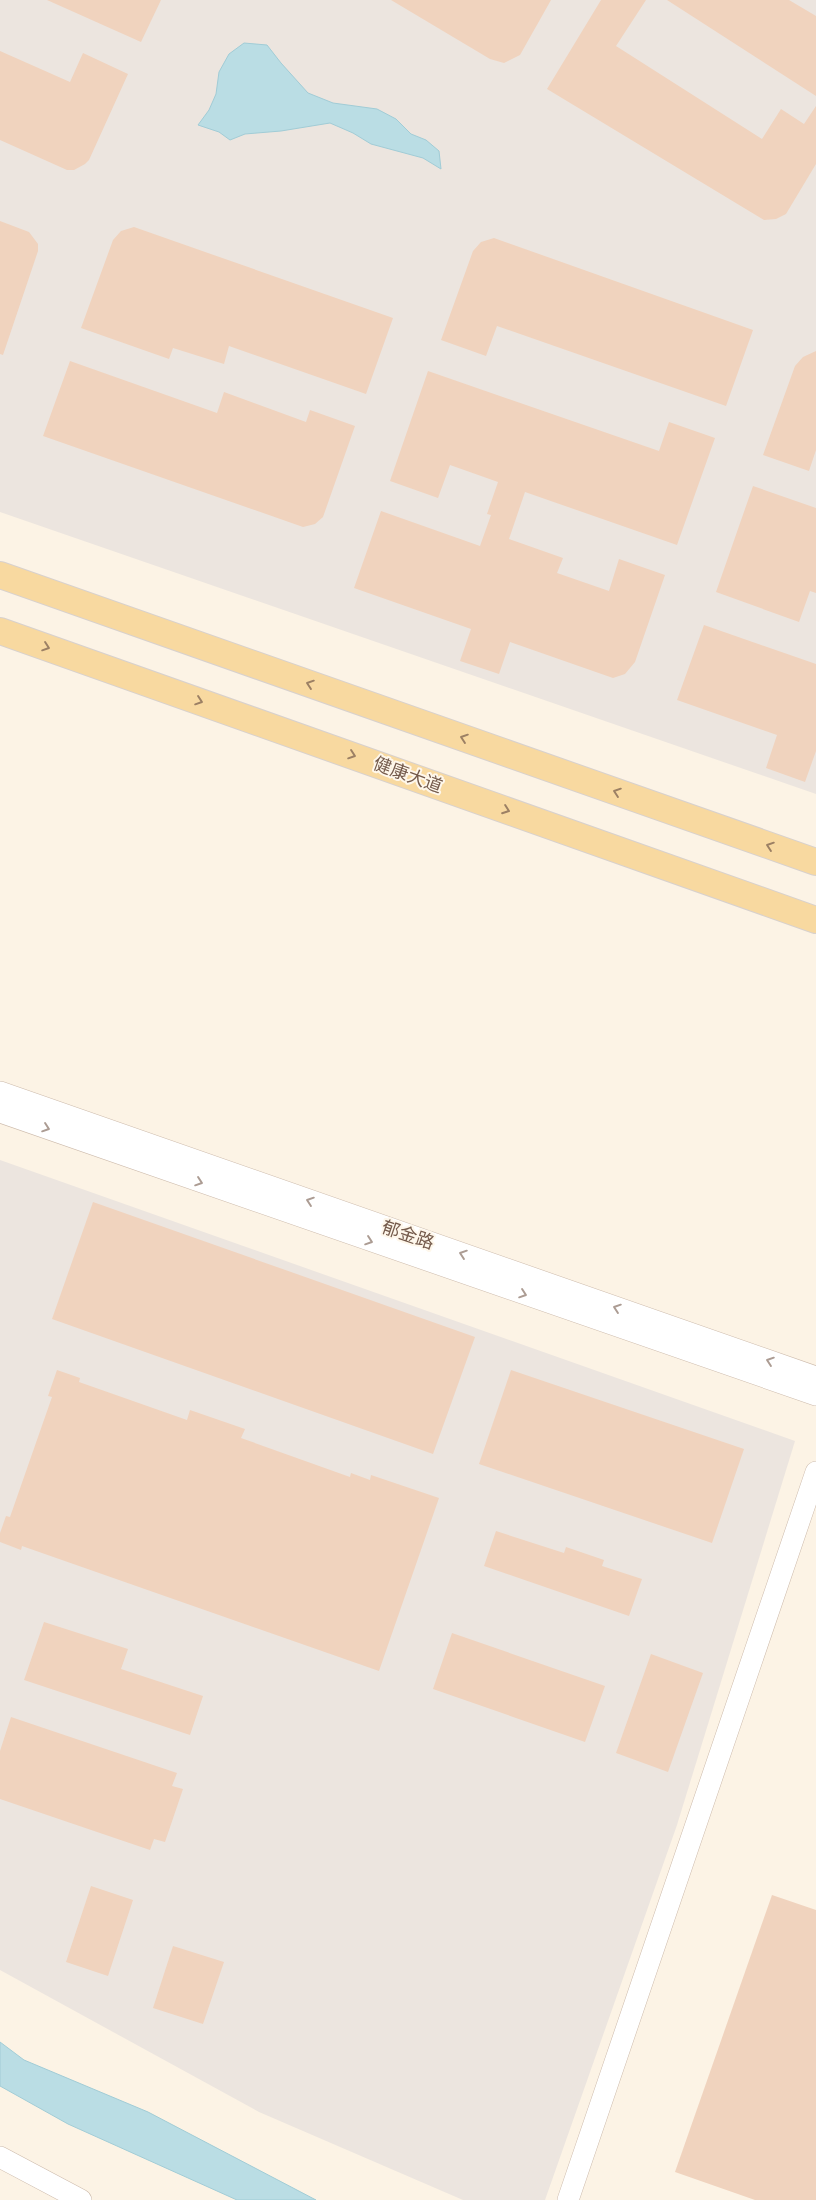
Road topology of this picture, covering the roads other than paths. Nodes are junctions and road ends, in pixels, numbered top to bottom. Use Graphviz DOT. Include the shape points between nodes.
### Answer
graph roads {
  1 [pos="0,575"];
  2 [pos="0,631"];
  3 [pos="816,862"];
  4 [pos="816,920"];
  5 [pos="0,1092"];
  6 [pos="0,1112"];
  7 [pos="816,1377"];
  8 [pos="816,1395"];
  9 [pos="816,1472"];
  10 [pos="0,2157"];
  11 [pos="81,2200"];
  12 [pos="568,2200"];
  3 -- 1 [label="main road, one-way"];
  2 -- 4 [label="main road, 健康大道, one-way"];
  7 -- 5 [label="street, 郁金路, one-way"];
  6 -- 8 [label="street, 郁金路, one-way"];
  9 -- 12 [label="street"];
  10 -- 11 [label="street"];
}
